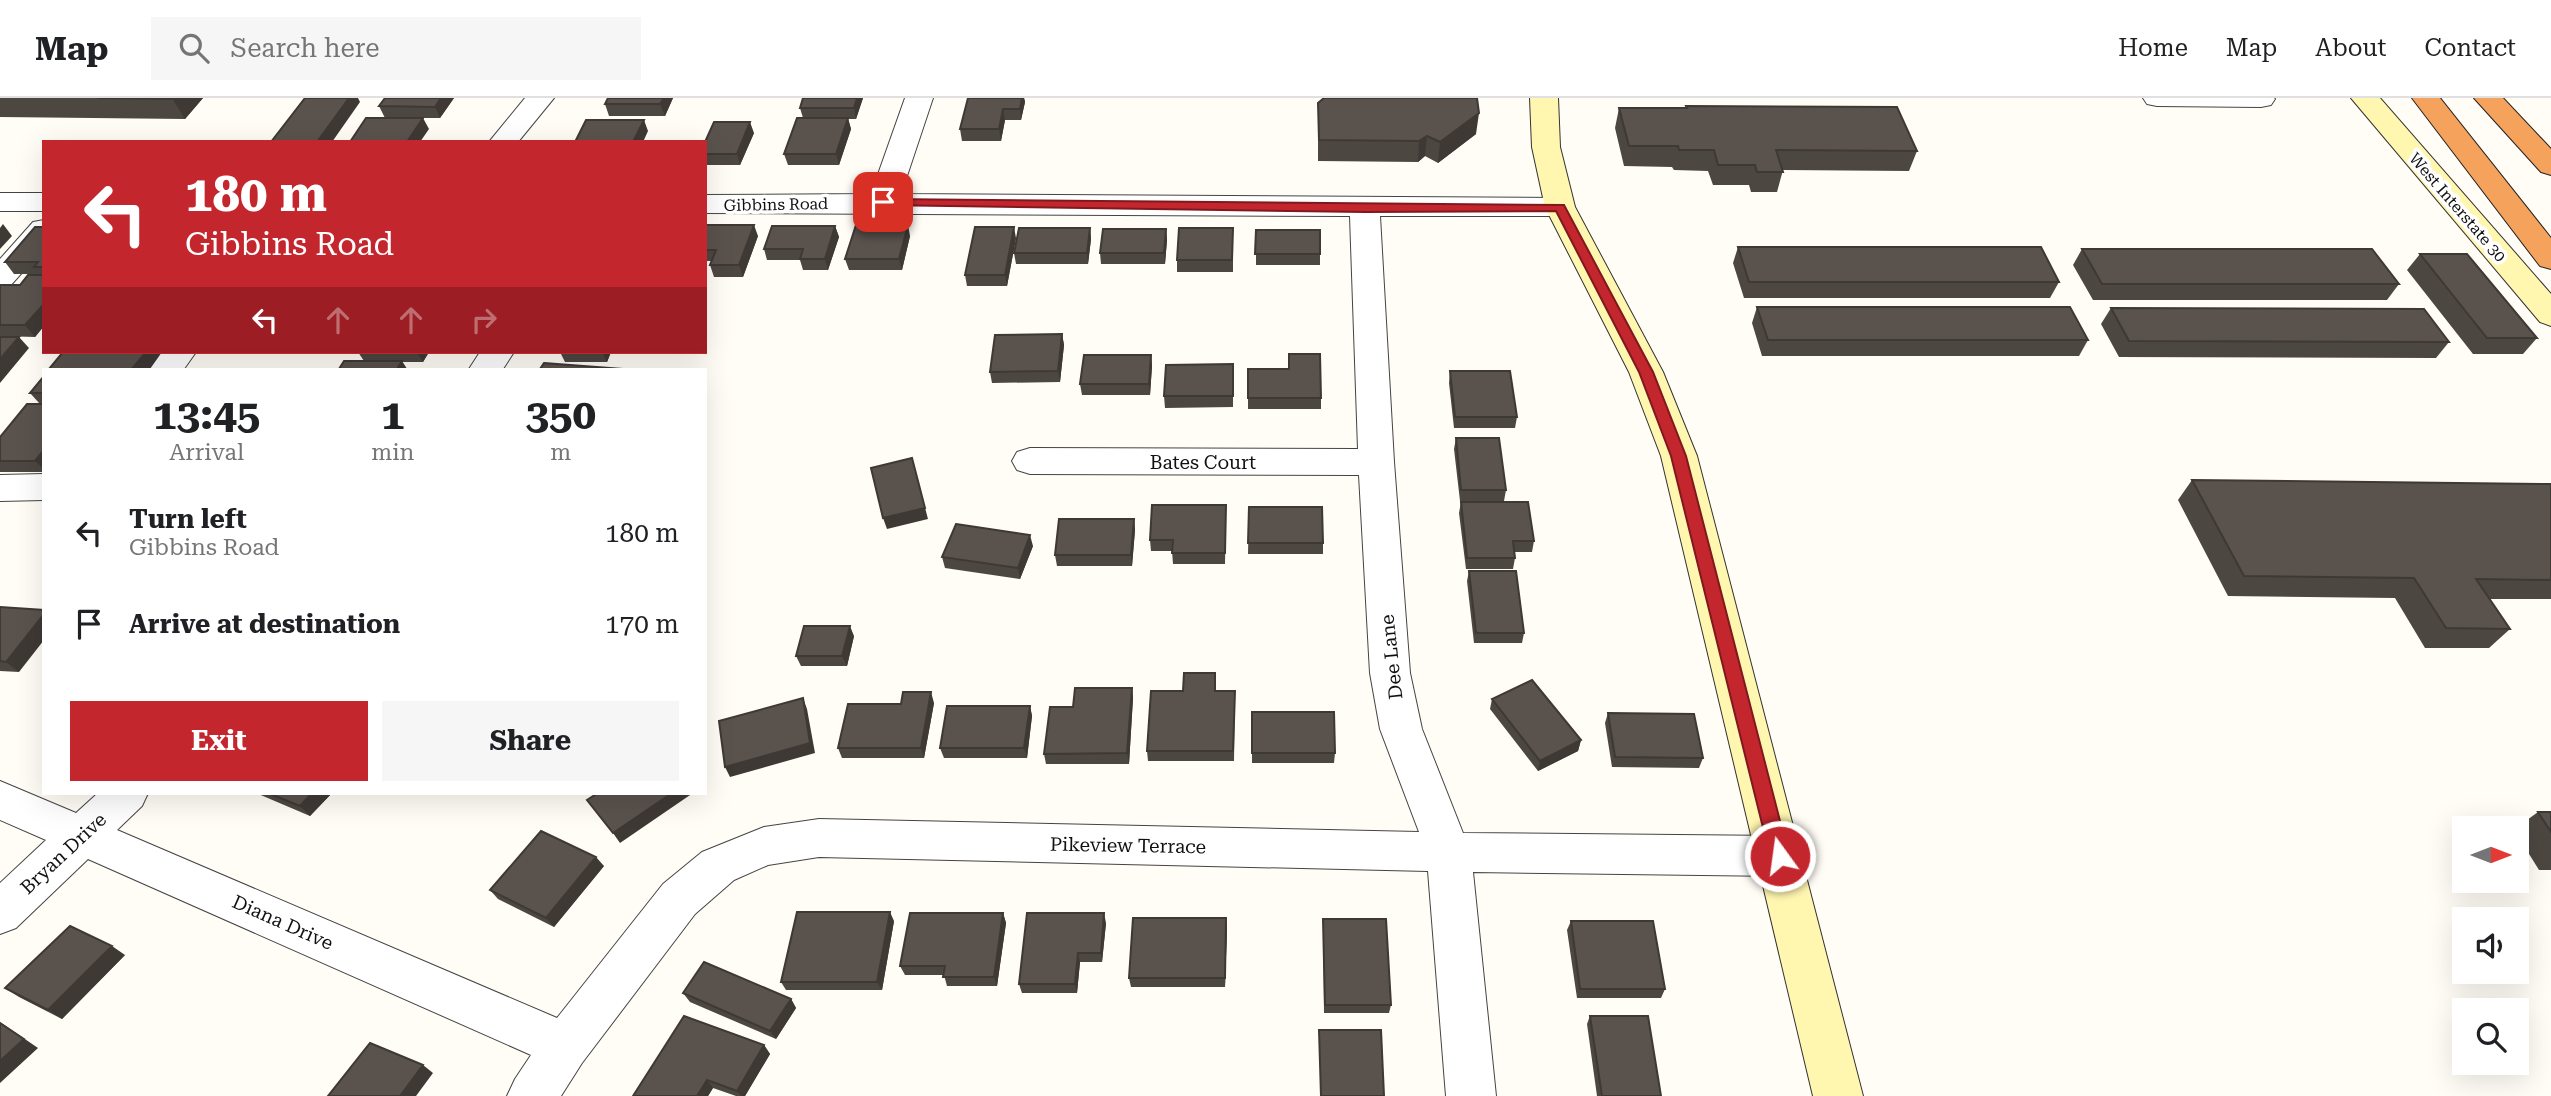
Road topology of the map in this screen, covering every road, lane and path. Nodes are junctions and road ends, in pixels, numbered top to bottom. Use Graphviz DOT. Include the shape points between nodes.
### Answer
graph roads {
  1 [pos="540,98"];
  2 [pos="919,98"];
  3 [pos="1544,98"];
  4 [pos="2157,98"];
  5 [pos="2365,98"];
  6 [pos="2426,98"];
  7 [pos="2488,98"];
  8 [pos="2261,99"];
  9 [pos="505,140"];
  10 [pos="2551,166"];
  11 [pos="0,202"];
  12 [pos="42,202"];
  13 [pos="883,202"];
  14 [pos="707,204"];
  15 [pos="1560,207"];
  16 [pos="1365,208"];
  17 [pos="42,231"];
  18 [pos="2551,259"];
  19 [pos="0,278"];
  20 [pos="2551,316"];
  21 [pos="177,354"];
  22 [pos="167,368"];
  23 [pos="1030,461"];
  24 [pos="1377,462"];
  25 [pos="42,487"];
  26 [pos="0,488"];
  27 [pos="125,795"];
  28 [pos="0,800"];
  29 [pos="83,834"];
  30 [pos="1449,852"];
  31 [pos="1780,856"];
  32 [pos="0,913"];
  33 [pos="565,1046"];
  34 [pos="532,1096"];
  35 [pos="1471,1096"];
  36 [pos="1838,1096"];
  1 -- 9 [label="street"];
  2 -- 13 [label="street"];
  3 -- 15 [label="street" via="1546,147"];
  4 -- 8 [label="street"];
  5 -- 20 [label="street, West Interstate 30"];
  6 -- 18 [label="highway"];
  7 -- 10 [label="highway"];
  11 -- 12 [label="street"];
  13 -- 14 [label="street, Gibbins Road"];
  13 -- 16 [label="street, Gibbins Road"];
  15 -- 16 [label="street, Gibbins Road"];
  15 -- 31 [label="street" via="1646,372 1679,456"];
  16 -- 24 [label="street, Dee Lane"];
  17 -- 19 [label="street"];
  21 -- 22 [label="street"];
  23 -- 24 [label="street, Bates Court"];
  24 -- 30 [label="street, Dee Lane" via="1390,673 1401,729"];
  25 -- 26 [label="street"];
  27 -- 29 [label="street, Bryan Drive"];
  28 -- 29 [label="street, Diana Drive"];
  29 -- 32 [label="street, Bryan Drive"];
  29 -- 33 [label="street, Diana Drive"];
  30 -- 31 [label="street, Pikeview Terrace"];
  30 -- 33 [label="street, Pikeview Terrace" via="819,838 764,846 718,866 679,899"];
  30 -- 35 [label="street, Dee Lane"];
  31 -- 36 [label="street"];
  33 -- 34 [label="street, Pikeview Terrace"];
}
